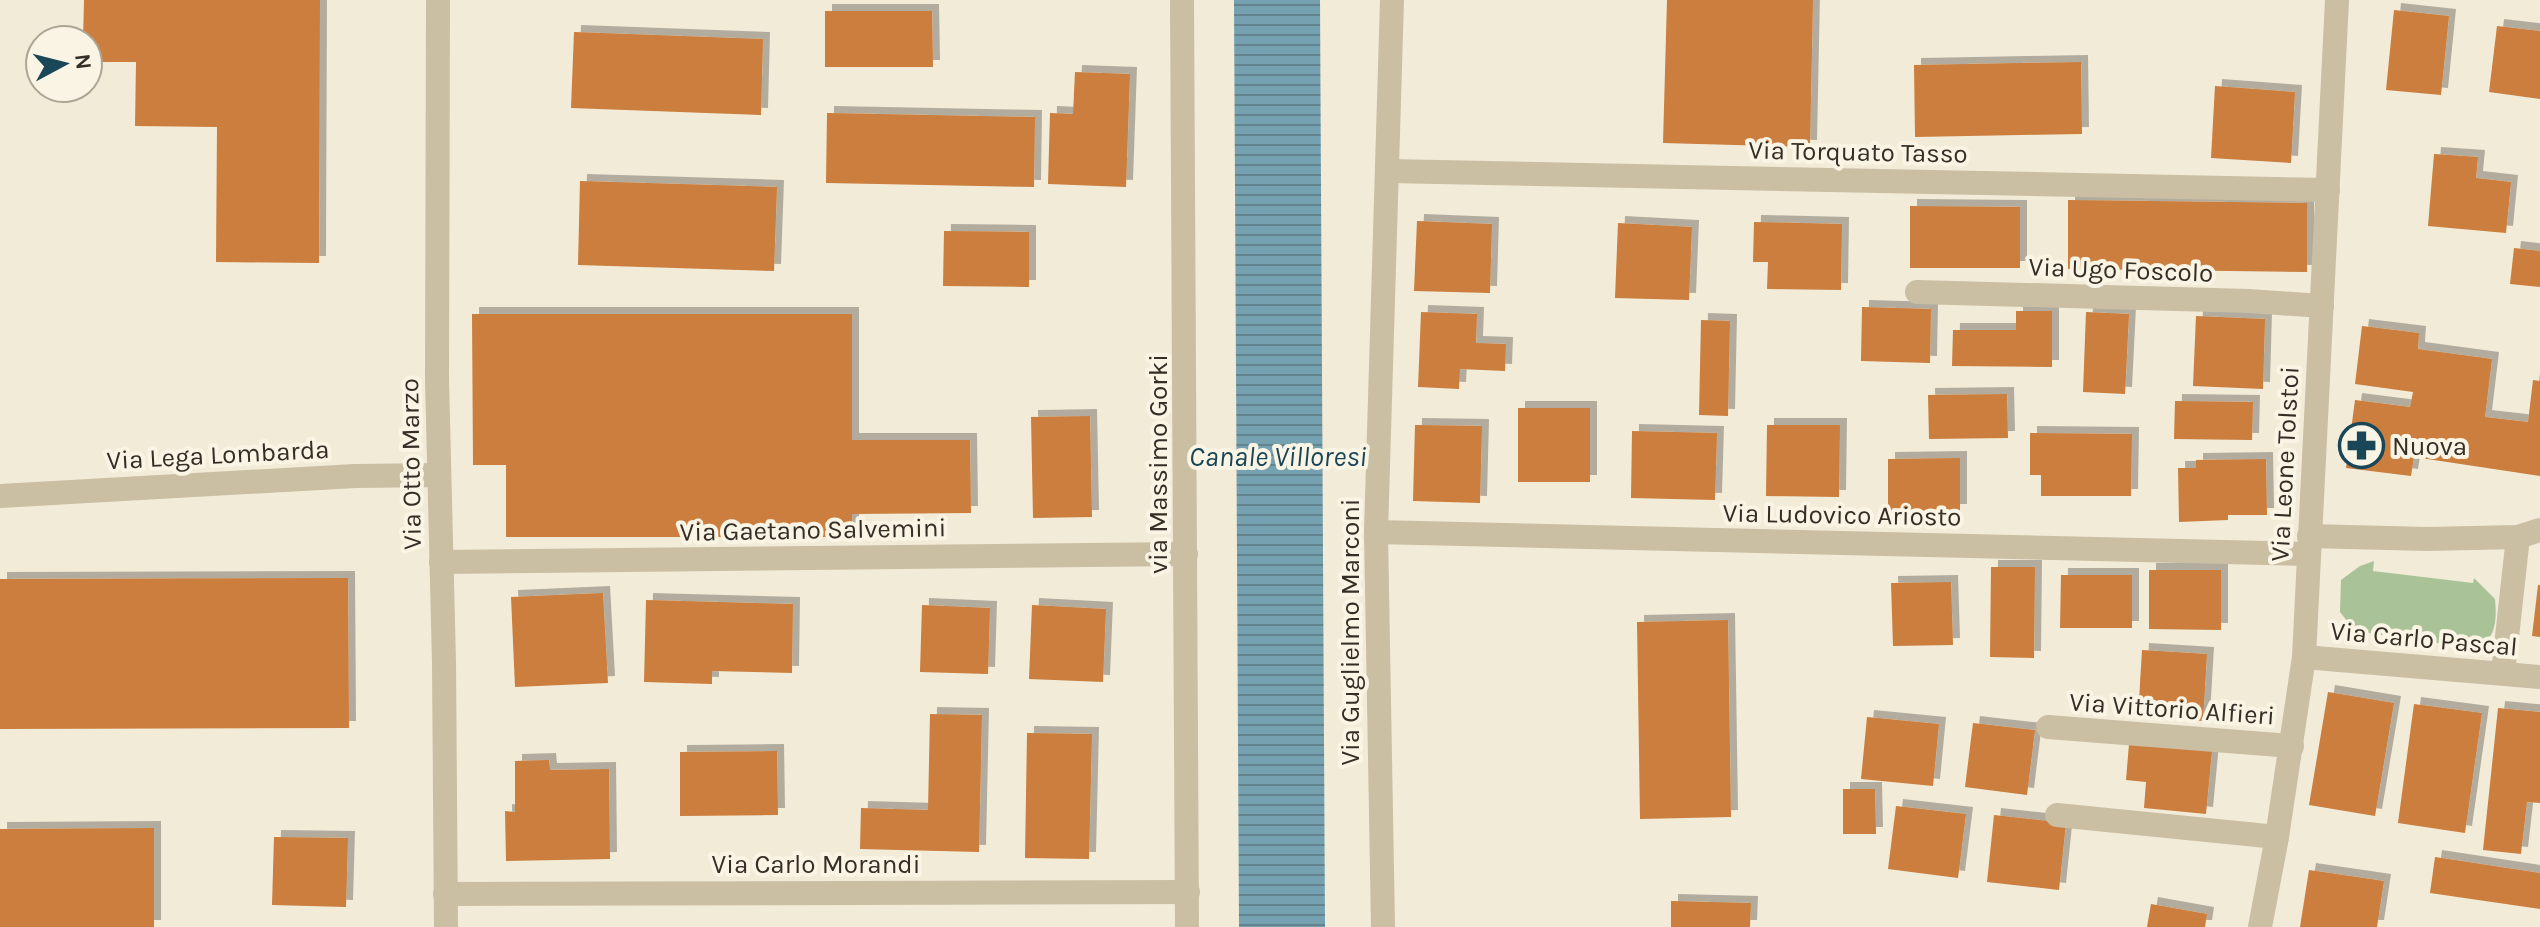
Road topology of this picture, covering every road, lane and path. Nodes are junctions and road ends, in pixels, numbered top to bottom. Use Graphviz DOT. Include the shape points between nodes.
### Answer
graph roads {
  1 [pos="438,0"];
  2 [pos="1182,0"];
  3 [pos="1392,0"];
  4 [pos="2337,0"];
  5 [pos="1388,171"];
  6 [pos="2328,190"];
  7 [pos="1917,292"];
  8 [pos="2322,306"];
  9 [pos="439,475"];
  10 [pos="0,496"];
  11 [pos="1376,532"];
  12 [pos="2529,533"];
  13 [pos="2308,545"];
  14 [pos="1186,554"];
  15 [pos="441,562"];
  16 [pos="2304,657"];
  17 [pos="2503,673"];
  18 [pos="2540,677"];
  19 [pos="2048,727"];
  20 [pos="2292,746"];
  21 [pos="2057,815"];
  22 [pos="2277,837"];
  23 [pos="1188,892"];
  24 [pos="445,894"];
  25 [pos="446,927"];
  26 [pos="1187,927"];
  27 [pos="1383,927"];
  28 [pos="2260,927"];
  1 -- 9 [label="street, Via Otto Marzo"];
  2 -- 14 [label="street, via Massimo Gorki"];
  3 -- 5 [label="street, Via Guglielmo Marconi"];
  4 -- 6 [label="street, Via Leone Tolstoi"];
  5 -- 6 [label="street, Via Torquato Tasso"];
  5 -- 11 [label="street, Via Guglielmo Marconi"];
  6 -- 8 [label="street, Via Leone Tolstoi"];
  7 -- 8 [label="street, Via Ugo Foscolo"];
  8 -- 13 [label="street, Via Leone Tolstoi"];
  9 -- 10 [label="street, Via Lega Lombarda"];
  9 -- 15 [label="street, Via Otto Marzo"];
  11 -- 13 [label="street, Via Ludovico Ariosto"];
  11 -- 27 [label="street, Via Guglielmo Marconi"];
  12 -- 13 [label="street, Via Ludovico Ariosto"];
  12 -- 17 [label="street"];
  13 -- 16 [label="street, Via Leone Tolstoi"];
  14 -- 15 [label="street, Via Gaetano Salvemini"];
  14 -- 23 [label="street, via Massimo Gorki"];
  15 -- 24 [label="street, Via Otto Marzo"];
  16 -- 17 [label="street, Via Carlo Pascal"];
  16 -- 20 [label="street, Via Leone Tolstoi"];
  17 -- 18 [label="street, Via Carlo Pascal"];
  19 -- 20 [label="street, Via Vittorio Alfieri"];
  20 -- 22 [label="street, Via Leone Tolstoi"];
  21 -- 22 [label="street"];
  22 -- 28 [label="street, Via Leone Tolstoi"];
  23 -- 24 [label="street, Via Carlo Morandi"];
  23 -- 26 [label="street, via Massimo Gorki"];
  24 -- 25 [label="street, Via Otto Marzo"];
}
